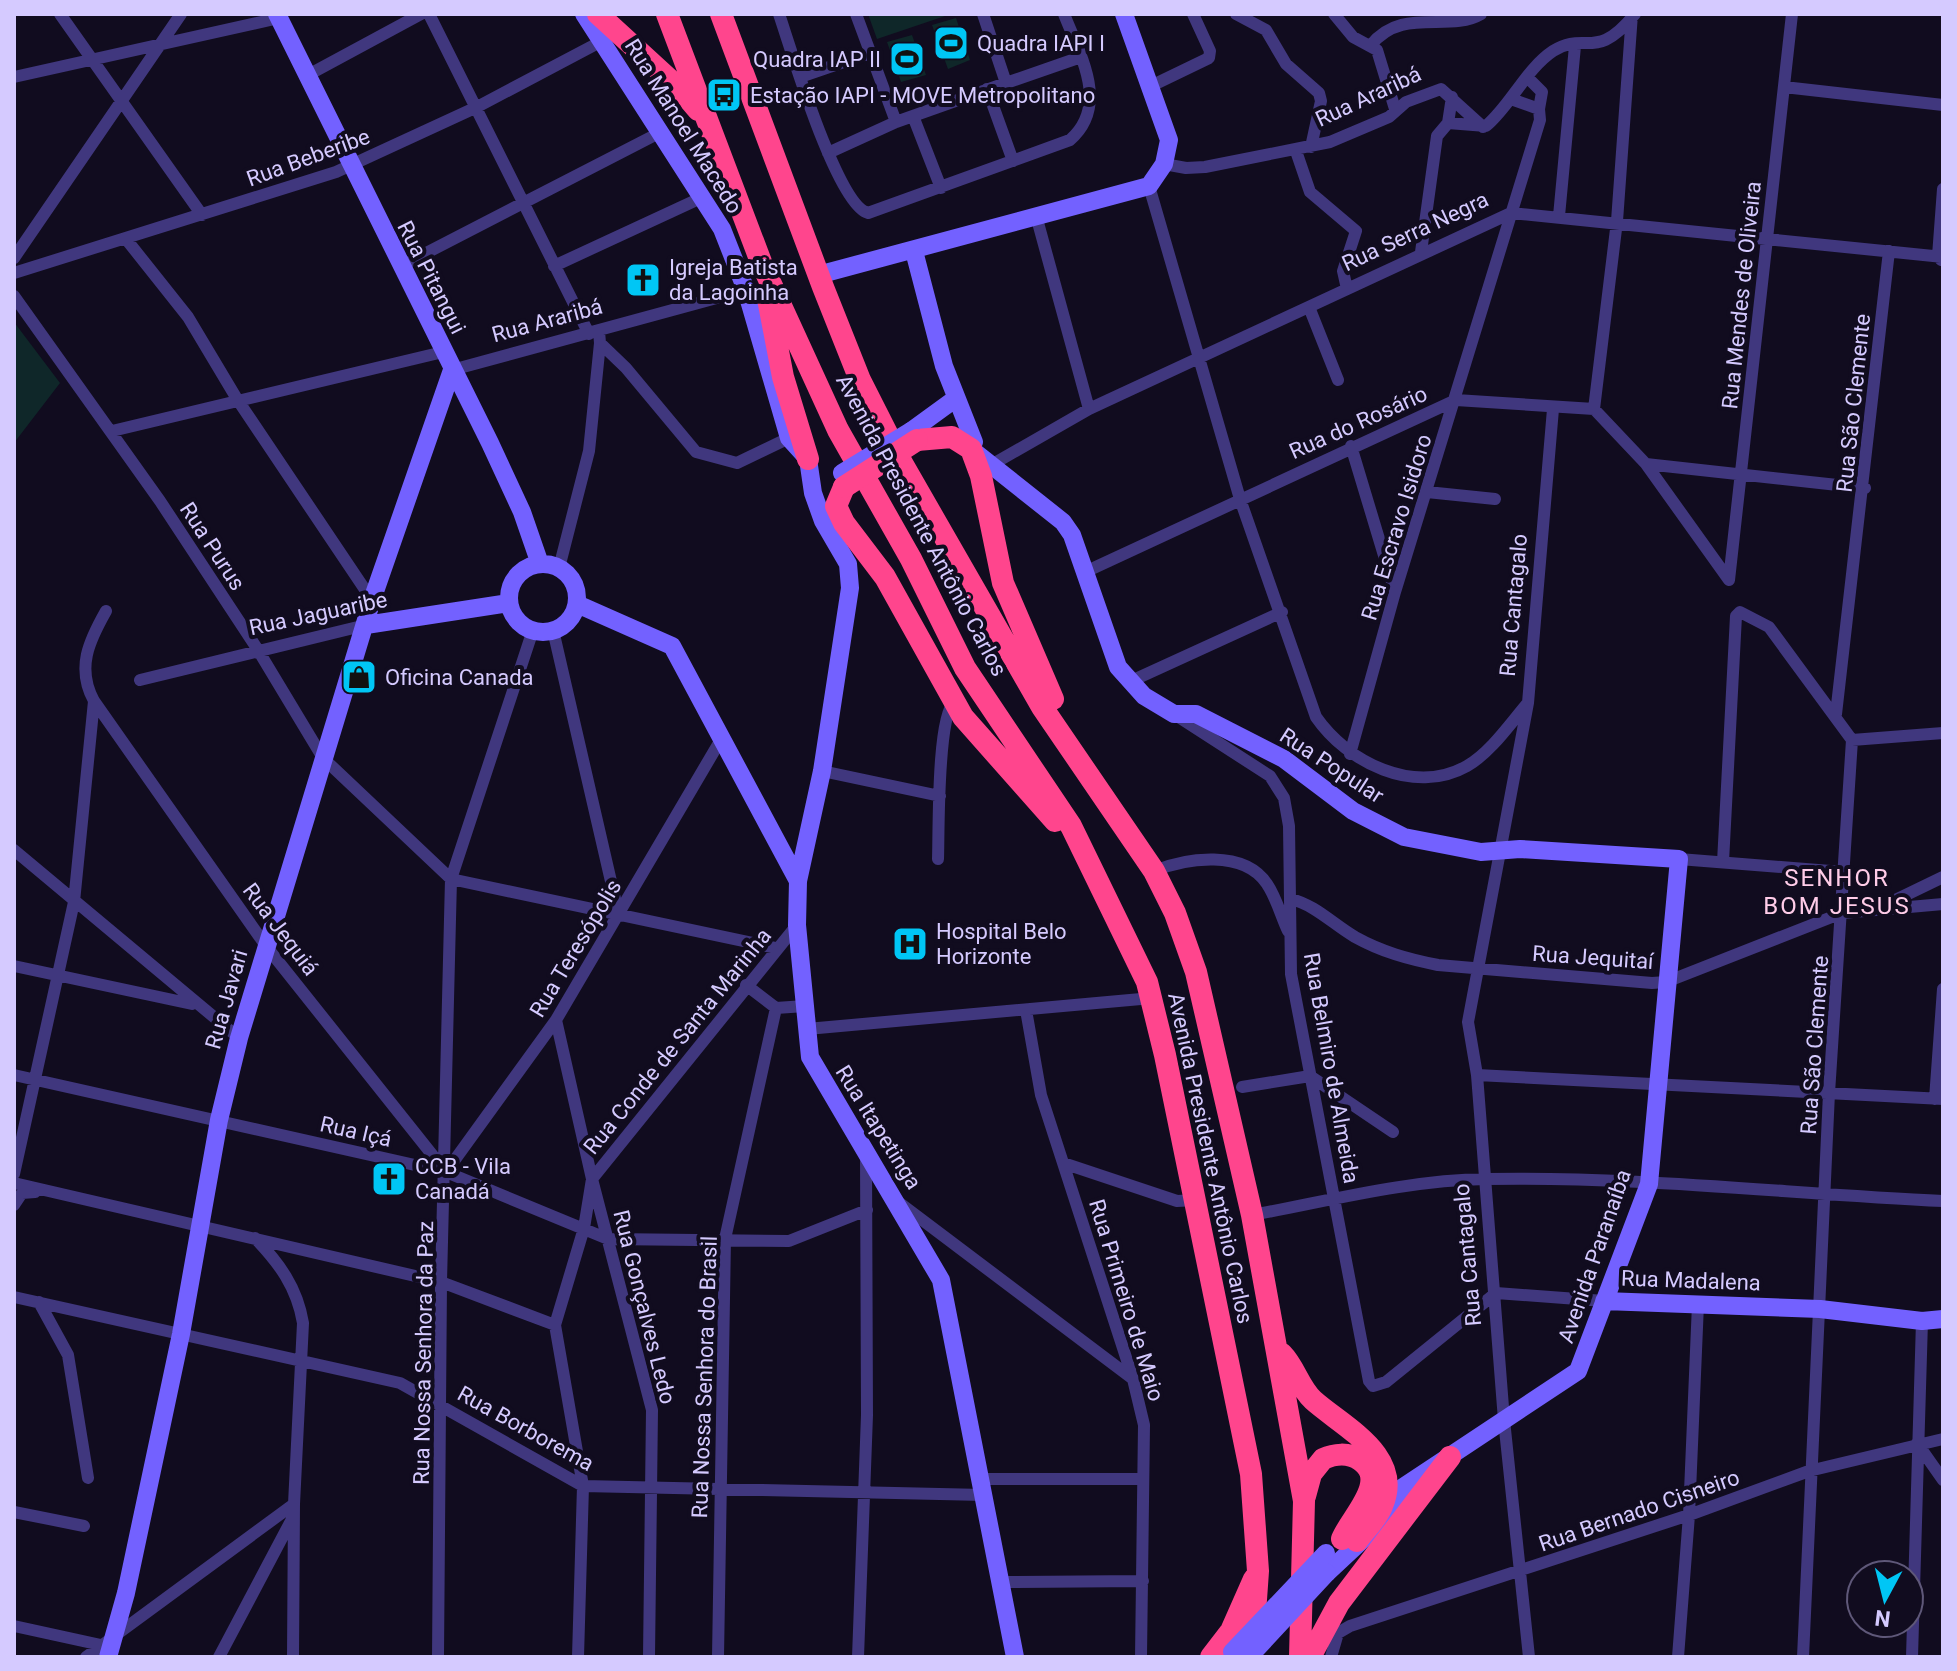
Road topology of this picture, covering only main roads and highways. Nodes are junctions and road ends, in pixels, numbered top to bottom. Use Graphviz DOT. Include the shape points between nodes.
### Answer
graph roads {
  1 [pos="598,14"];
  2 [pos="667,14"];
  3 [pos="721,14"];
  4 [pos="710,125"];
  5 [pos="761,262"];
  6 [pos="809,462"];
  7 [pos="1081,762"];
  8 [pos="1089,865"];
  9 [pos="1275,1347"];
  10 [pos="1450,1457"];
  11 [pos="1304,1501"];
  12 [pos="1258,1571"];
  13 [pos="1234,1656"];
  14 [pos="1300,1657"];
  15 [pos="1310,1657"];
  1 -- 4 [label="highway" via="681,90"];
  2 -- 4 [label="highway, Avenida Presidente Antônio Carlos"];
  3 -- 7 [label="highway, Avenida Presidente Antônio Carlos" via="860,380 1042,707"];
  4 -- 5 [label="highway, Avenida Presidente Antônio Carlos"];
  5 -- 6 [label="highway" via="783,377"];
  5 -- 8 [label="highway, Avenida Presidente Antônio Carlos" via="838,430 965,668 1071,826"];
  7 -- 8 [label="highway, bridge" via="1003,583 979,451 952,437 914,436 842,479 836,506 844,523 885,577 954,702"];
  7 -- 9 [label="highway, Avenida Presidente Antônio Carlos" via="1154,871 1196,972 1252,1215"];
  8 -- 12 [label="highway, Avenida Presidente Antônio Carlos" via="1152,998 1251,1474"];
  9 -- 11 [label="highway, Avenida Presidente Antônio Carlos"];
  9 -- 11 [label="highway" via="1312,1399 1361,1435 1385,1486 1380,1511 1342,1545 1371,1489 1363,1462 1345,1454 1323,1459 1311,1474"];
  10 -- 15 [label="highway" via="1339,1603"];
  11 -- 14 [label="highway, Avenida Presidente Antônio Carlos"];
  12 -- 13 [label="highway, Avenida Presidente Antônio Carlos"];
  12 -- 13 [label="highway" via="1231,1631"];
}
